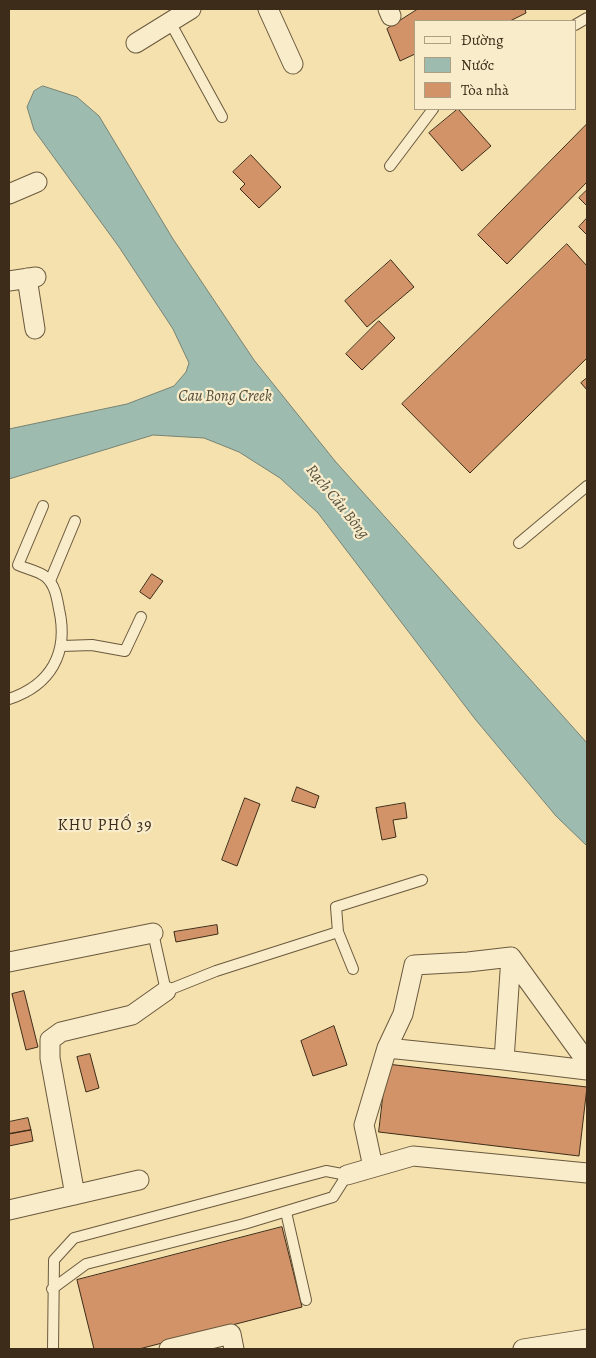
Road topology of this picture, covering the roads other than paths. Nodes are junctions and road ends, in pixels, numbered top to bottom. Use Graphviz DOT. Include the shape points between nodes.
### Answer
graph roads {
  1 [pos="191,9"];
  2 [pos="268,9"];
  3 [pos="587,18"];
  4 [pos="170,22"];
  5 [pos="576,24"];
  6 [pos="136,43"];
  7 [pos="293,64"];
  8 [pos="432,110"];
  9 [pos="222,117"];
  10 [pos="390,166"];
  11 [pos="37,182"];
  12 [pos="9,194"];
  13 [pos="24,279"];
  14 [pos="35,328"];
  15 [pos="587,486"];
  16 [pos="43,506"];
  17 [pos="75,521"];
  18 [pos="519,543"];
  19 [pos="50,581"];
  20 [pos="141,617"];
  21 [pos="62,646"];
  22 [pos="9,699"];
  23 [pos="422,880"];
  24 [pos="338,932"];
  25 [pos="153,933"];
  26 [pos="511,957"];
  27 [pos="9,962"];
  28 [pos="353,969"];
  29 [pos="166,991"];
  30 [pos="387,1048"];
  31 [pos="504,1060"];
  32 [pos="587,1062"];
  33 [pos="587,1070"];
  34 [pos="373,1167"];
  35 [pos="587,1173"];
  36 [pos="346,1175"];
  37 [pos="139,1180"];
  38 [pos="75,1195"];
  39 [pos="9,1210"];
  40 [pos="286,1212"];
  41 [pos="52,1289"];
  42 [pos="306,1300"];
  43 [pos="582,1343"];
  44 [pos="53,1349"];
  45 [pos="169,1349"];
  46 [pos="234,1349"];
  47 [pos="523,1349"];
  1 -- 4 [label="street"];
  2 -- 7 [label="street"];
  3 -- 5 [label="lane"];
  4 -- 6 [label="street"];
  4 -- 9 [label="lane"];
  8 -- 10 [label="lane"];
  11 -- 12 [label="street"];
  13 -- 14 [label="street"];
  15 -- 18 [label="lane"];
  16 -- 19 [label="lane" via="18,565"];
  17 -- 19 [label="lane"];
  19 -- 21 [label="lane" via="60,614"];
  20 -- 21 [label="lane" via="125,651 92,645"];
  21 -- 22 [label="lane" via="48,674 38,685"];
  23 -- 24 [label="lane" via="336,907"];
  24 -- 28 [label="lane"];
  24 -- 29 [label="lane" via="216,971"];
  25 -- 27 [label="street"];
  25 -- 29 [label="lane"];
  26 -- 30 [label="street" via="414,965 403,1014"];
  26 -- 31 [label="street"];
  26 -- 32 [label="street"];
  29 -- 38 [label="street" via="132,1014 61,1032 50,1040"];
  30 -- 31 [label="street"];
  30 -- 34 [label="street" via="364,1125"];
  31 -- 33 [label="street"];
  34 -- 35 [label="street" via="413,1156"];
  34 -- 36 [label="street"];
  36 -- 40 [label="lane" via="333,1197"];
  36 -- 41 [label="lane" via="326,1171 74,1238 54,1260"];
  37 -- 38 [label="street"];
  38 -- 39 [label="street"];
  40 -- 41 [label="lane" via="86,1264"];
  40 -- 42 [label="lane"];
  41 -- 44 [label="lane"];
  43 -- 47 [label="street"];
  45 -- 46 [label="street" via="231,1334"];
}
